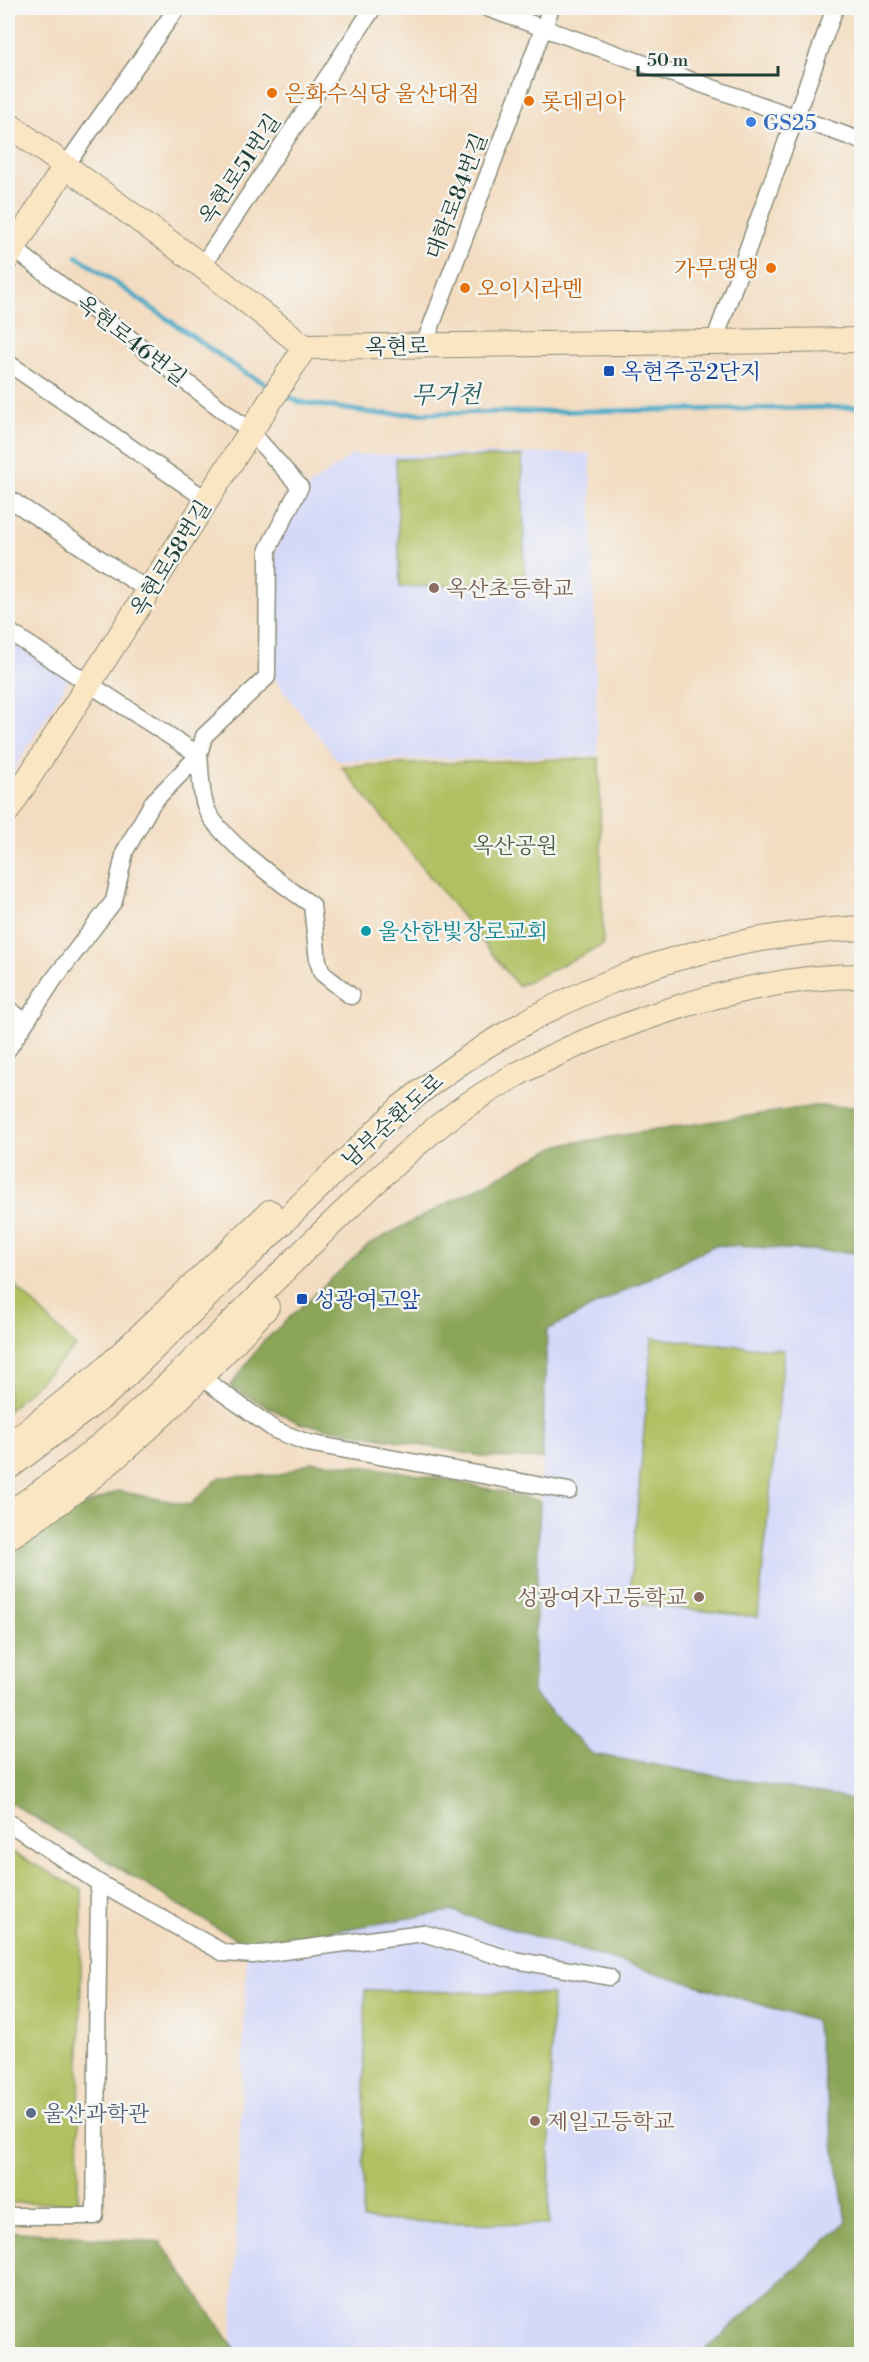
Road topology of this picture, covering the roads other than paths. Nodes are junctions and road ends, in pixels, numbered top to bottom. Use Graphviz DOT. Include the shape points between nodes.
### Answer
graph roads {
  1 [pos="177,8"];
  2 [pos="373,8"];
  3 [pos="487,8"];
  4 [pos="551,8"];
  5 [pos="835,8"];
  6 [pos="543,29"];
  7 [pos="795,117"];
  8 [pos="8,124"];
  9 [pos="861,141"];
  10 [pos="64,168"];
  11 [pos="10,252"];
  12 [pos="201,266"];
  13 [pos="861,340"];
  14 [pos="714,342"];
  15 [pos="424,345"];
  16 [pos="305,347"];
  17 [pos="8,363"];
  18 [pos="251,432"];
  19 [pos="8,498"];
  20 [pos="207,500"];
  21 [pos="149,591"];
  22 [pos="8,631"];
  23 [pos="90,684"];
  24 [pos="199,755"];
  25 [pos="8,810"];
  26 [pos="861,928"];
  27 [pos="861,976"];
  28 [pos="351,996"];
  29 [pos="8,1009"];
  30 [pos="26,1022"];
  31 [pos="8,1049"];
  32 [pos="449,1068"];
  33 [pos="469,1103"];
  34 [pos="202,1378"];
  35 [pos="8,1446"];
  36 [pos="8,1468"];
  37 [pos="569,1491"];
  38 [pos="8,1514"];
  39 [pos="8,1538"];
  40 [pos="8,1822"];
  41 [pos="99,1882"];
  42 [pos="609,1977"];
  43 [pos="8,2216"];
  1 -- 10 [label="street"];
  2 -- 12 [label="street, 옥현로51번길"];
  3 -- 6 [label="street"];
  4 -- 6 [label="street, 대학로84번길"];
  5 -- 7 [label="street"];
  6 -- 7 [label="street"];
  6 -- 15 [label="street, 대학로84번길"];
  7 -- 9 [label="street"];
  7 -- 14 [label="street"];
  8 -- 10 [label="main road"];
  10 -- 11 [label="main road, 옥현로46번길"];
  10 -- 12 [label="main road"];
  11 -- 18 [label="street, 옥현로46번길"];
  12 -- 16 [label="main road"];
  13 -- 14 [label="main road, 옥현로"];
  14 -- 15 [label="main road, 옥현로"];
  15 -- 16 [label="main road, 옥현로"];
  16 -- 18 [label="main road, 옥현로58번길"];
  17 -- 20 [label="street"];
  18 -- 20 [label="main road, 옥현로58번길"];
  18 -- 24 [label="street, 옥현로46번길" via="300,487 268,549 267,677 204,736"];
  19 -- 21 [label="street"];
  20 -- 21 [label="main road, 옥현로58번길"];
  21 -- 23 [label="main road, 옥현로58번길"];
  22 -- 23 [label="street"];
  23 -- 24 [label="street"];
  23 -- 25 [label="main road, 옥현로58번길"];
  24 -- 28 [label="street" via="206,808 219,828 312,905 322,973"];
  24 -- 30 [label="street" via="153,802 125,851 114,901"];
  26 -- 32 [label="main road, 남부순환도로" via="754,940 684,956 609,980 498,1037"];
  27 -- 33 [label="main road, 남부순환도로" via="777,984 703,999 623,1025 575,1046"];
  29 -- 30 [label="street"];
  30 -- 31 [label="street"];
  32 -- 35 [label="main road" via="356,1135 100,1372"];
  32 -- 36 [label="main road, 남부순환도로" via="401,1107 110,1391"];
  33 -- 34 [label="main road" via="382,1185"];
  33 -- 38 [label="main road, 남부순환도로" via="424,1138 357,1200 133,1416 79,1463"];
  34 -- 37 [label="street" via="276,1430 308,1443"];
  34 -- 39 [label="main road" via="88,1481"];
  40 -- 41 [label="street"];
  41 -- 42 [label="street" via="224,1953 253,1955 423,1933 509,1959"];
  41 -- 43 [label="street" via="95,2216"];
}
